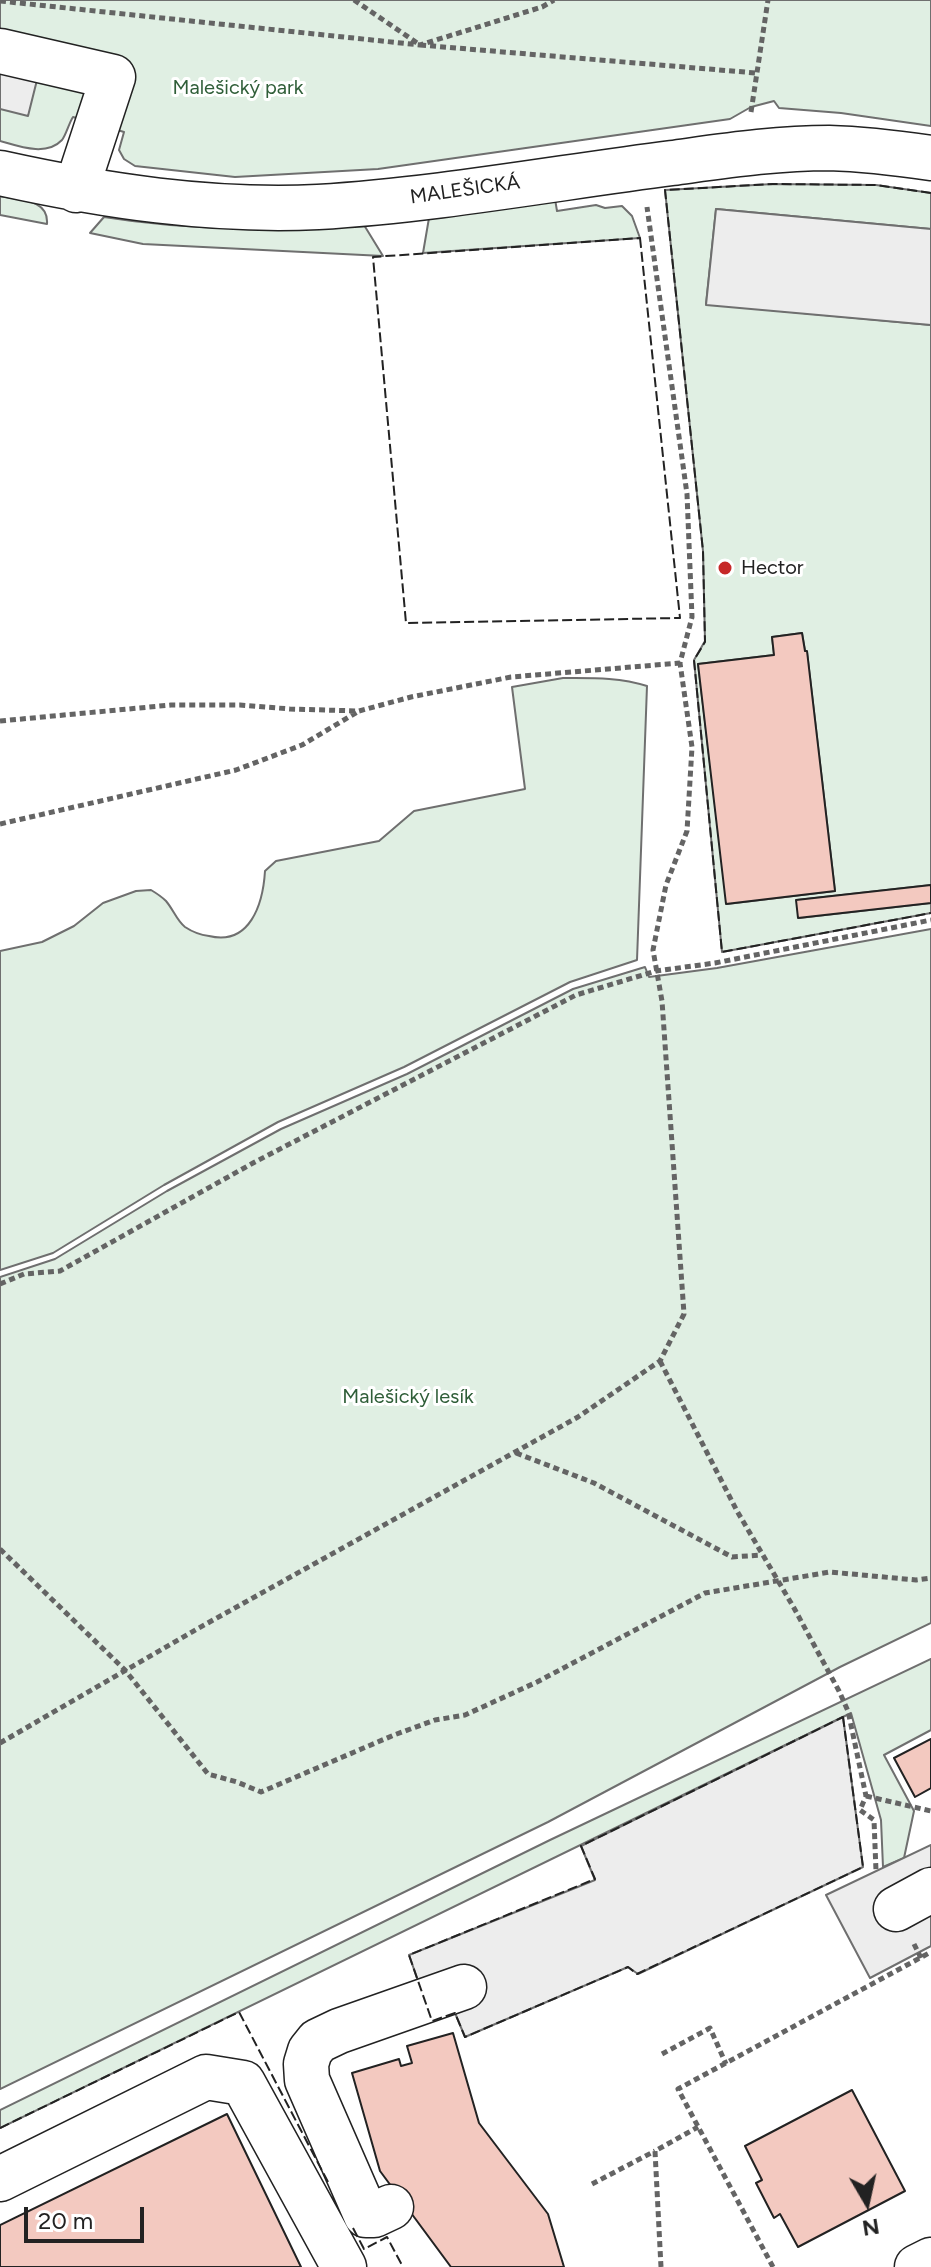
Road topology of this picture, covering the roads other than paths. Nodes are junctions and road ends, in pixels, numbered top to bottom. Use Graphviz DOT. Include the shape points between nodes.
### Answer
graph roads {
  1 [pos="0,51"];
  2 [pos="931,158"];
  3 [pos="0,173"];
  4 [pos="76,190"];
  5 [pos="464,1987"];
  6 [pos="0,2179"];
  7 [pos="391,2207"];
  8 [pos="931,2260"];
  9 [pos="344,2267"];
  10 [pos="917,2267"];
  1 -- 4 [label="street" via="113,77"];
  2 -- 4 [label="street, MALEŠICKÁ" via="827,148 752,153 317,207 209,205"];
  3 -- 4 [label="street, MALEŠICKÁ"];
  5 -- 7 [label="street" via="339,2031 310,2051 307,2080 366,2215"];
  6 -- 9 [label="street" via="206,2077 243,2083"];
  8 -- 10 [label="street"];
}
